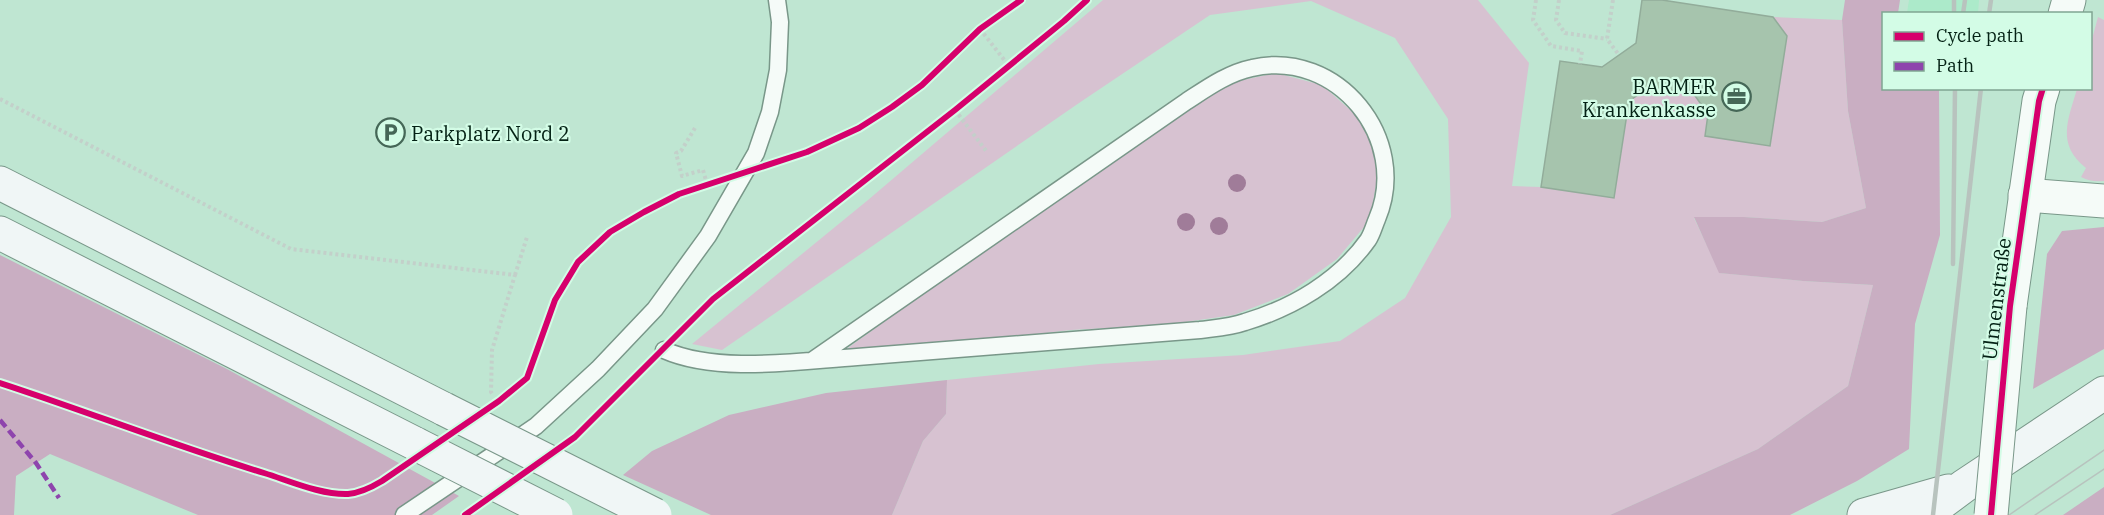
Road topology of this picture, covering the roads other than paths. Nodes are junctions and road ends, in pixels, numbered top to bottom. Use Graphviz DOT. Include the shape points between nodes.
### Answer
graph roads {
  1 [pos="777,0"];
  2 [pos="2042,90"];
  3 [pos="0,183"];
  4 [pos="2025,195"];
  5 [pos="2104,201"];
  6 [pos="0,233"];
  7 [pos="663,350"];
  8 [pos="813,360"];
  9 [pos="2104,393"];
  10 [pos="1964,486"];
  11 [pos="404,515"];
  12 [pos="556,515"];
  13 [pos="655,515"];
  14 [pos="1864,515"];
  15 [pos="1925,515"];
  16 [pos="1991,515"];
  1 -- 11 [label="lane" via="778,70 770,112 756,153 702,245 654,309 545,418"];
  2 -- 4 [label="street, Ulmenstraße"];
  3 -- 13 [label="main road, bridge"];
  4 -- 5 [label="street"];
  4 -- 16 [label="street, Ulmenstraße, bridge" via="2010,306"];
  6 -- 12 [label="main road, bridge"];
  7 -- 8 [label="lane" via="711,363"];
  8 -- 8 [label="lane" via="1200,330 1269,314 1323,285 1369,238 1382,208 1387,178 1377,131 1350,95 1328,80 1286,65 1251,68 1233,75 1187,101"];
  9 -- 10 [label="main road"];
  10 -- 14 [label="main road"];
  10 -- 15 [label="main road"];
}
